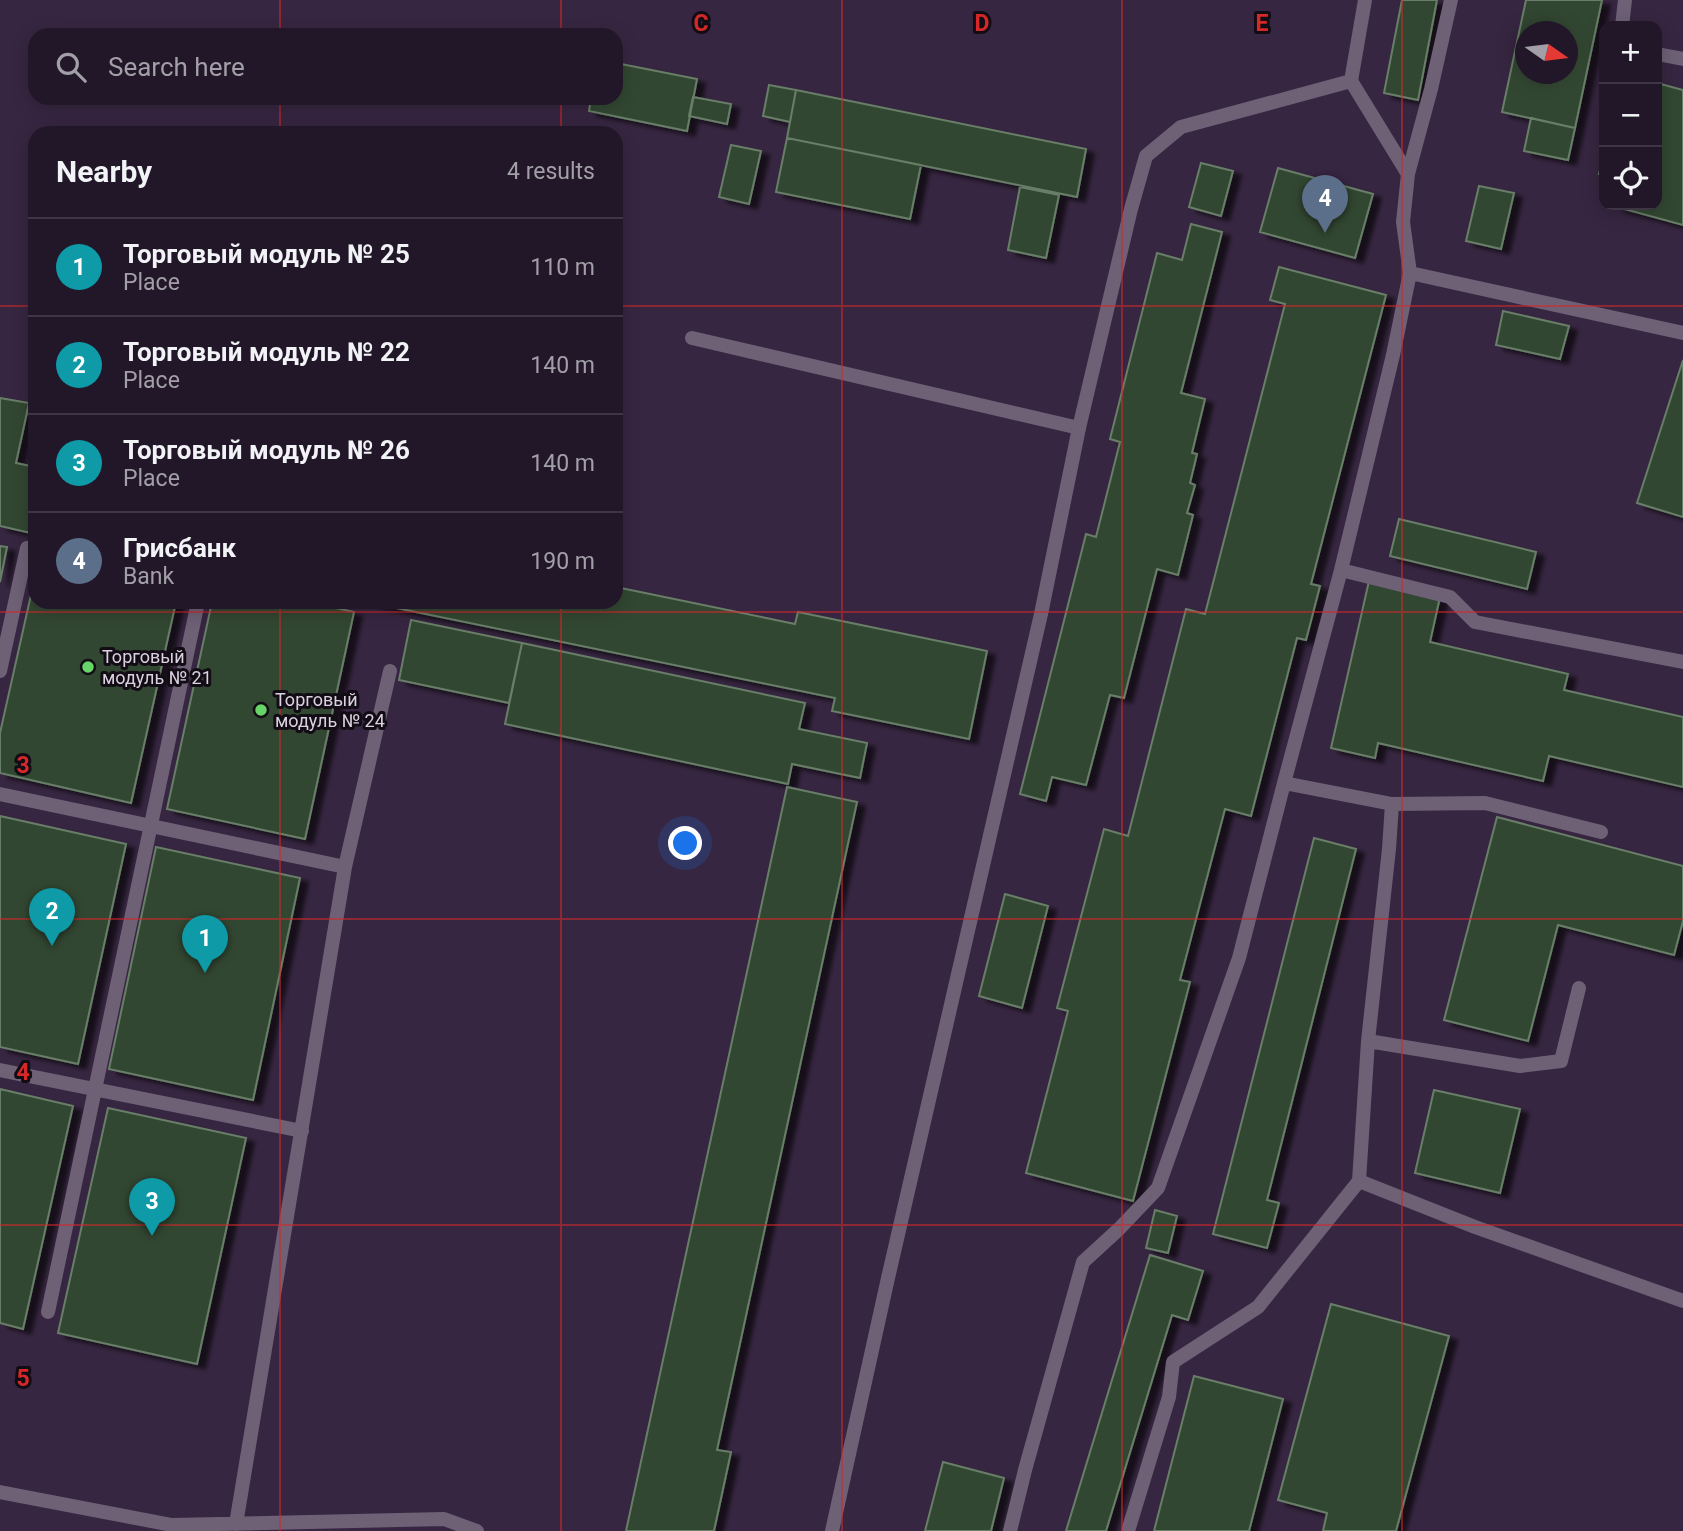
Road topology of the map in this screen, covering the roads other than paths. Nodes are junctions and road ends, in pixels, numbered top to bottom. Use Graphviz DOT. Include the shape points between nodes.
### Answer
graph roads {
  1 [pos="1365,0"];
  2 [pos="1451,0"];
  3 [pos="1625,0"];
  4 [pos="1623,21"];
  5 [pos="1662,55"];
  6 [pos="1683,59"];
  7 [pos="1350,81"];
  8 [pos="1408,174"];
  9 [pos="1410,273"];
  10 [pos="1683,333"];
  11 [pos="692,338"];
  12 [pos="1079,428"];
  13 [pos="27,548"];
  14 [pos="1341,569"];
  15 [pos="196,609"];
  16 [pos="1683,662"];
  17 [pos="0,671"];
  18 [pos="390,671"];
  19 [pos="1284,783"];
  20 [pos="0,794"];
  21 [pos="1392,804"];
  22 [pos="150,826"];
  23 [pos="1601,832"];
  24 [pos="345,867"];
  25 [pos="1579,988"];
  26 [pos="1368,1041"];
  27 [pos="0,1070"];
  28 [pos="95,1089"];
  29 [pos="302,1131"];
  30 [pos="1359,1181"];
  31 [pos="1683,1301"];
  32 [pos="48,1312"];
  33 [pos="0,1492"];
  34 [pos="236,1524"];
  35 [pos="477,1531"];
  36 [pos="832,1531"];
  37 [pos="1010,1531"];
  38 [pos="1128,1531"];
  1 -- 7 [label="street"];
  2 -- 8 [label="street"];
  3 -- 4 [label="street"];
  5 -- 6 [label="street"];
  7 -- 8 [label="street"];
  7 -- 12 [label="street" via="1181,127 1146,156"];
  8 -- 9 [label="street" via="1404,222"];
  9 -- 10 [label="street"];
  9 -- 14 [label="street"];
  11 -- 12 [label="street"];
  12 -- 36 [label="street" via="1041,614"];
  13 -- 17 [label="street"];
  14 -- 16 [label="street" via="1450,597 1475,622"];
  14 -- 19 [label="street"];
  15 -- 22 [label="street"];
  18 -- 24 [label="street"];
  19 -- 21 [label="street"];
  19 -- 37 [label="street" via="1240,958 1158,1188 1083,1262"];
  20 -- 22 [label="street"];
  21 -- 23 [label="street" via="1485,803"];
  21 -- 26 [label="street"];
  22 -- 24 [label="street"];
  22 -- 28 [label="street"];
  24 -- 29 [label="street"];
  25 -- 26 [label="street" via="1561,1061 1520,1066"];
  26 -- 30 [label="street"];
  27 -- 28 [label="street"];
  28 -- 29 [label="street"];
  28 -- 32 [label="street"];
  29 -- 34 [label="street"];
  30 -- 31 [label="street"];
  30 -- 38 [label="street" via="1258,1307 1174,1362 1169,1397"];
  33 -- 34 [label="street" via="172,1525"];
  34 -- 35 [label="street" via="444,1520"];
}
